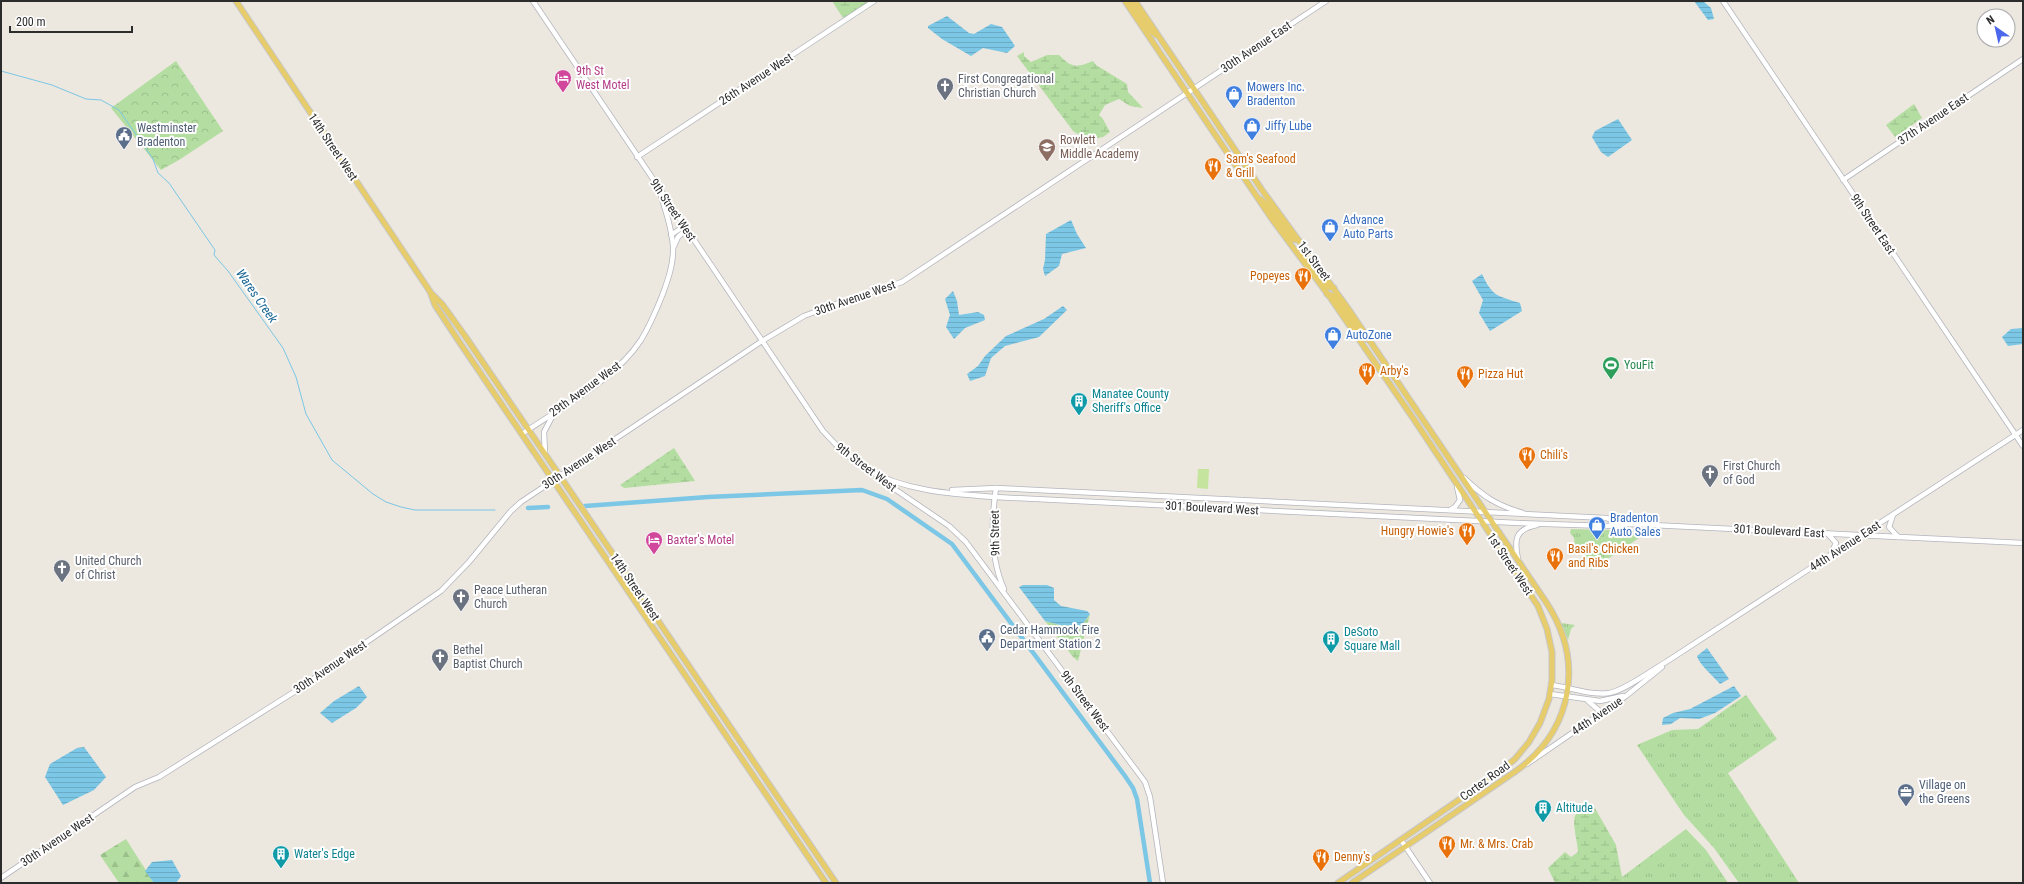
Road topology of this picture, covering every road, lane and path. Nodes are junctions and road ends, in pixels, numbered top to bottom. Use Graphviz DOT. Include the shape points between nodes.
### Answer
graph roads {
  1 [pos="236,1"];
  2 [pos="533,1"];
  3 [pos="874,1"];
  4 [pos="1124,1"];
  5 [pos="1129,1"];
  6 [pos="1135,1"];
  7 [pos="1326,1"];
  8 [pos="1723,1"];
  9 [pos="1160,38"];
  10 [pos="2023,59"];
  11 [pos="1194,89"];
  12 [pos="1187,94"];
  13 [pos="637,157"];
  14 [pos="1843,180"];
  15 [pos="659,190"];
  16 [pos="1256,196"];
  17 [pos="685,228"];
  18 [pos="671,235"];
  19 [pos="1298,240"];
  20 [pos="673,248"];
  21 [pos="1295,249"];
  22 [pos="1334,288"];
  23 [pos="431,293"];
  24 [pos="1328,294"];
  25 [pos="762,341"];
  26 [pos="1371,343"];
  27 [pos="554,412"];
  28 [pos="528,430"];
  29 [pos="2023,430"];
  30 [pos="522,434"];
  31 [pos="2015,435"];
  32 [pos="2023,446"];
  33 [pos="546,456"];
  34 [pos="866,469"];
  35 [pos="1456,470"];
  36 [pos="559,475"];
  37 [pos="1452,475"];
  38 [pos="553,480"];
  39 [pos="996,488"];
  40 [pos="943,491"];
  41 [pos="995,497"];
  42 [pos="1448,511"];
  43 [pos="1477,513"];
  44 [pos="1486,513"];
  45 [pos="1894,514"];
  46 [pos="1531,515"];
  47 [pos="1482,521"];
  48 [pos="1492,522"];
  49 [pos="1544,524"];
  50 [pos="1631,524"];
  51 [pos="1828,534"];
  52 [pos="1861,535"];
  53 [pos="1898,537"];
  54 [pos="2023,543"];
  55 [pos="1831,555"];
  56 [pos="1518,561"];
  57 [pos="1008,598"];
  58 [pos="1538,606"];
  59 [pos="1556,618"];
  60 [pos="1666,662"];
  61 [pos="1552,685"];
  62 [pos="1568,687"];
  63 [pos="1632,692"];
  64 [pos="1550,694"];
  65 [pos="1567,696"];
  66 [pos="1585,699"];
  67 [pos="1602,713"];
  68 [pos="1523,766"];
  69 [pos="1401,840"];
  70 [pos="1405,846"];
  71 [pos="1,878"];
  72 [pos="826,883"];
  73 [pos="836,883"];
  74 [pos="1163,883"];
  75 [pos="1338,883"];
  76 [pos="1352,883"];
  77 [pos="1430,883"];
  1 -- 23 [label="main road, 14th Street West"];
  2 -- 13 [label="main road, 9th Street West"];
  3 -- 13 [label="main road, 26th Avenue West"];
  4 -- 12 [label="main road, 1st Street"];
  5 -- 9 [label="main road" via="1148,29"];
  6 -- 9 [label="main road, 1st Street"];
  7 -- 11 [label="main road, 30th Avenue East"];
  8 -- 14 [label="main road, 9th Street East"];
  9 -- 11 [label="main road, 1st Street"];
  10 -- 14 [label="main road, 37th Avenue East"];
  11 -- 12 [label="main road, 30th Avenue East"];
  11 -- 19 [label="main road, 1st Street"];
  12 -- 16 [label="main road, 1st Street"];
  12 -- 25 [label="main road, 30th Avenue West" via="902,282 813,312"];
  13 -- 15 [label="main road, 9th Street West"];
  14 -- 31 [label="main road, 9th Street East"];
  15 -- 17 [label="main road, 9th Street West"];
  15 -- 18 [label="main road, 29th Avenue West"];
  16 -- 19 [label="main road" via="1266,204 1292,239"];
  16 -- 21 [label="main road, 1st Street"];
  17 -- 18 [label="main road"];
  17 -- 20 [label="main road, 29th Avenue West"];
  17 -- 25 [label="main road, 9th Street West"];
  18 -- 20 [label="main road, 29th Avenue West"];
  19 -- 22 [label="main road, 1st Street"];
  20 -- 27 [label="main road, 29th Avenue West" via="668,279 640,340 612,372"];
  21 -- 22 [label="main road" via="1307,259 1328,287"];
  21 -- 24 [label="main road, 1st Street"];
  22 -- 26 [label="main road, 1st Street"];
  23 -- 28 [label="main road, 14th Street West" via="465,336"];
  23 -- 30 [label="main road, 14th Street West" via="443,318"];
  24 -- 26 [label="main road" via="1334,296 1361,334"];
  24 -- 37 [label="main road, 1st Street"];
  25 -- 34 [label="main road, 9th Street West" via="826,435"];
  25 -- 36 [label="main road, 30th Avenue West"];
  26 -- 35 [label="main road, 1st Street"];
  27 -- 28 [label="main road, 29th Avenue West"];
  27 -- 33 [label="main road" via="544,432"];
  28 -- 30 [label="main road, 29th Avenue West"];
  28 -- 33 [label="main road, 14th Street West"];
  29 -- 31 [label="main road, 44th Avenue East"];
  30 -- 38 [label="main road, 14th Street West"];
  31 -- 32 [label="main road, 9th Street East"];
  31 -- 45 [label="main road, 44th Avenue East"];
  33 -- 36 [label="main road, 14th Street West"];
  34 -- 40 [label="main road, 301 Boulevard West" via="901,484"];
  34 -- 57 [label="main road, 9th Street West" via="958,533"];
  35 -- 44 [label="main road, 1st Street"];
  35 -- 46 [label="main road" via="1494,503"];
  36 -- 38 [label="main road, 30th Avenue West"];
  36 -- 73 [label="main road, 14th Street West"];
  37 -- 42 [label="main road" via="1460,498 1457,506"];
  37 -- 43 [label="main road, 1st Street"];
  38 -- 71 [label="main road, 30th Avenue West" via="511,511 442,591 294,692 159,777 135,788"];
  38 -- 72 [label="main road, 14th Street West"];
  39 -- 40 [label="main road, 301 Boulevard West"];
  39 -- 41 [label="main road, 9th Street"];
  39 -- 42 [label="main road, 301 Boulevard West"];
  40 -- 41 [label="main road, 301 Boulevard West"];
  41 -- 47 [label="main road, 301 Boulevard West"];
  41 -- 57 [label="main road, 9th Street" via="994,554 998,576"];
  42 -- 43 [label="main road, 301 Boulevard West"];
  43 -- 44 [label="main road, 301 Boulevard East"];
  43 -- 47 [label="main road, 1st Street"];
  44 -- 46 [label="main road, 301 Boulevard East"];
  44 -- 48 [label="main road, 1st Street"];
  45 -- 52 [label="main road, 44th Avenue East"];
  45 -- 53 [label="main road" via="1889,527"];
  46 -- 50 [label="main road, 301 Boulevard East" via="1606,518"];
  47 -- 48 [label="main road, 301 Boulevard East"];
  47 -- 58 [label="main road, 1st Street West"];
  48 -- 49 [label="main road, 301 Boulevard East"];
  48 -- 56 [label="main road, 1st Street"];
  49 -- 50 [label="main road, 301 Boulevard East"];
  49 -- 56 [label="main road" via="1529,527 1519,534 1515,544"];
  50 -- 51 [label="main road, 301 Boulevard East"];
  51 -- 52 [label="main road, 301 Boulevard East"];
  51 -- 55 [label="main road" via="1836,543"];
  52 -- 53 [label="main road, 301 Boulevard East"];
  52 -- 55 [label="main road, 44th Avenue East"];
  53 -- 54 [label="main road, 301 Boulevard East"];
  55 -- 60 [label="main road, 44th Avenue East"];
  56 -- 59 [label="main road, 1st Street"];
  57 -- 74 [label="main road, 9th Street West" via="1145,782 1150,797"];
  58 -- 61 [label="main road, Cortez Road" via="1548,629 1551,644"];
  59 -- 62 [label="main road, Cortez Road" via="1567,652"];
  60 -- 62 [label="main road" via="1614,692 1597,693"];
  60 -- 63 [label="main road, 44th Avenue"];
  61 -- 62 [label="main road"];
  61 -- 64 [label="main road, Cortez Road"];
  62 -- 65 [label="main road, Cortez Road"];
  63 -- 66 [label="main road" via="1607,701"];
  63 -- 67 [label="main road, 44th Avenue"];
  64 -- 65 [label="main road"];
  64 -- 69 [label="main road, Cortez Road" via="1537,730 1515,759 1492,778"];
  65 -- 66 [label="main road"];
  65 -- 68 [label="main road, Cortez Road" via="1551,736"];
  66 -- 67 [label="main road"];
  67 -- 68 [label="main road, 44th Avenue"];
  68 -- 70 [label="main road, Cortez Road"];
  69 -- 70 [label="main road"];
  69 -- 75 [label="main road, Cortez Road"];
  70 -- 76 [label="main road, Cortez Road"];
  70 -- 77 [label="main road"];
}
